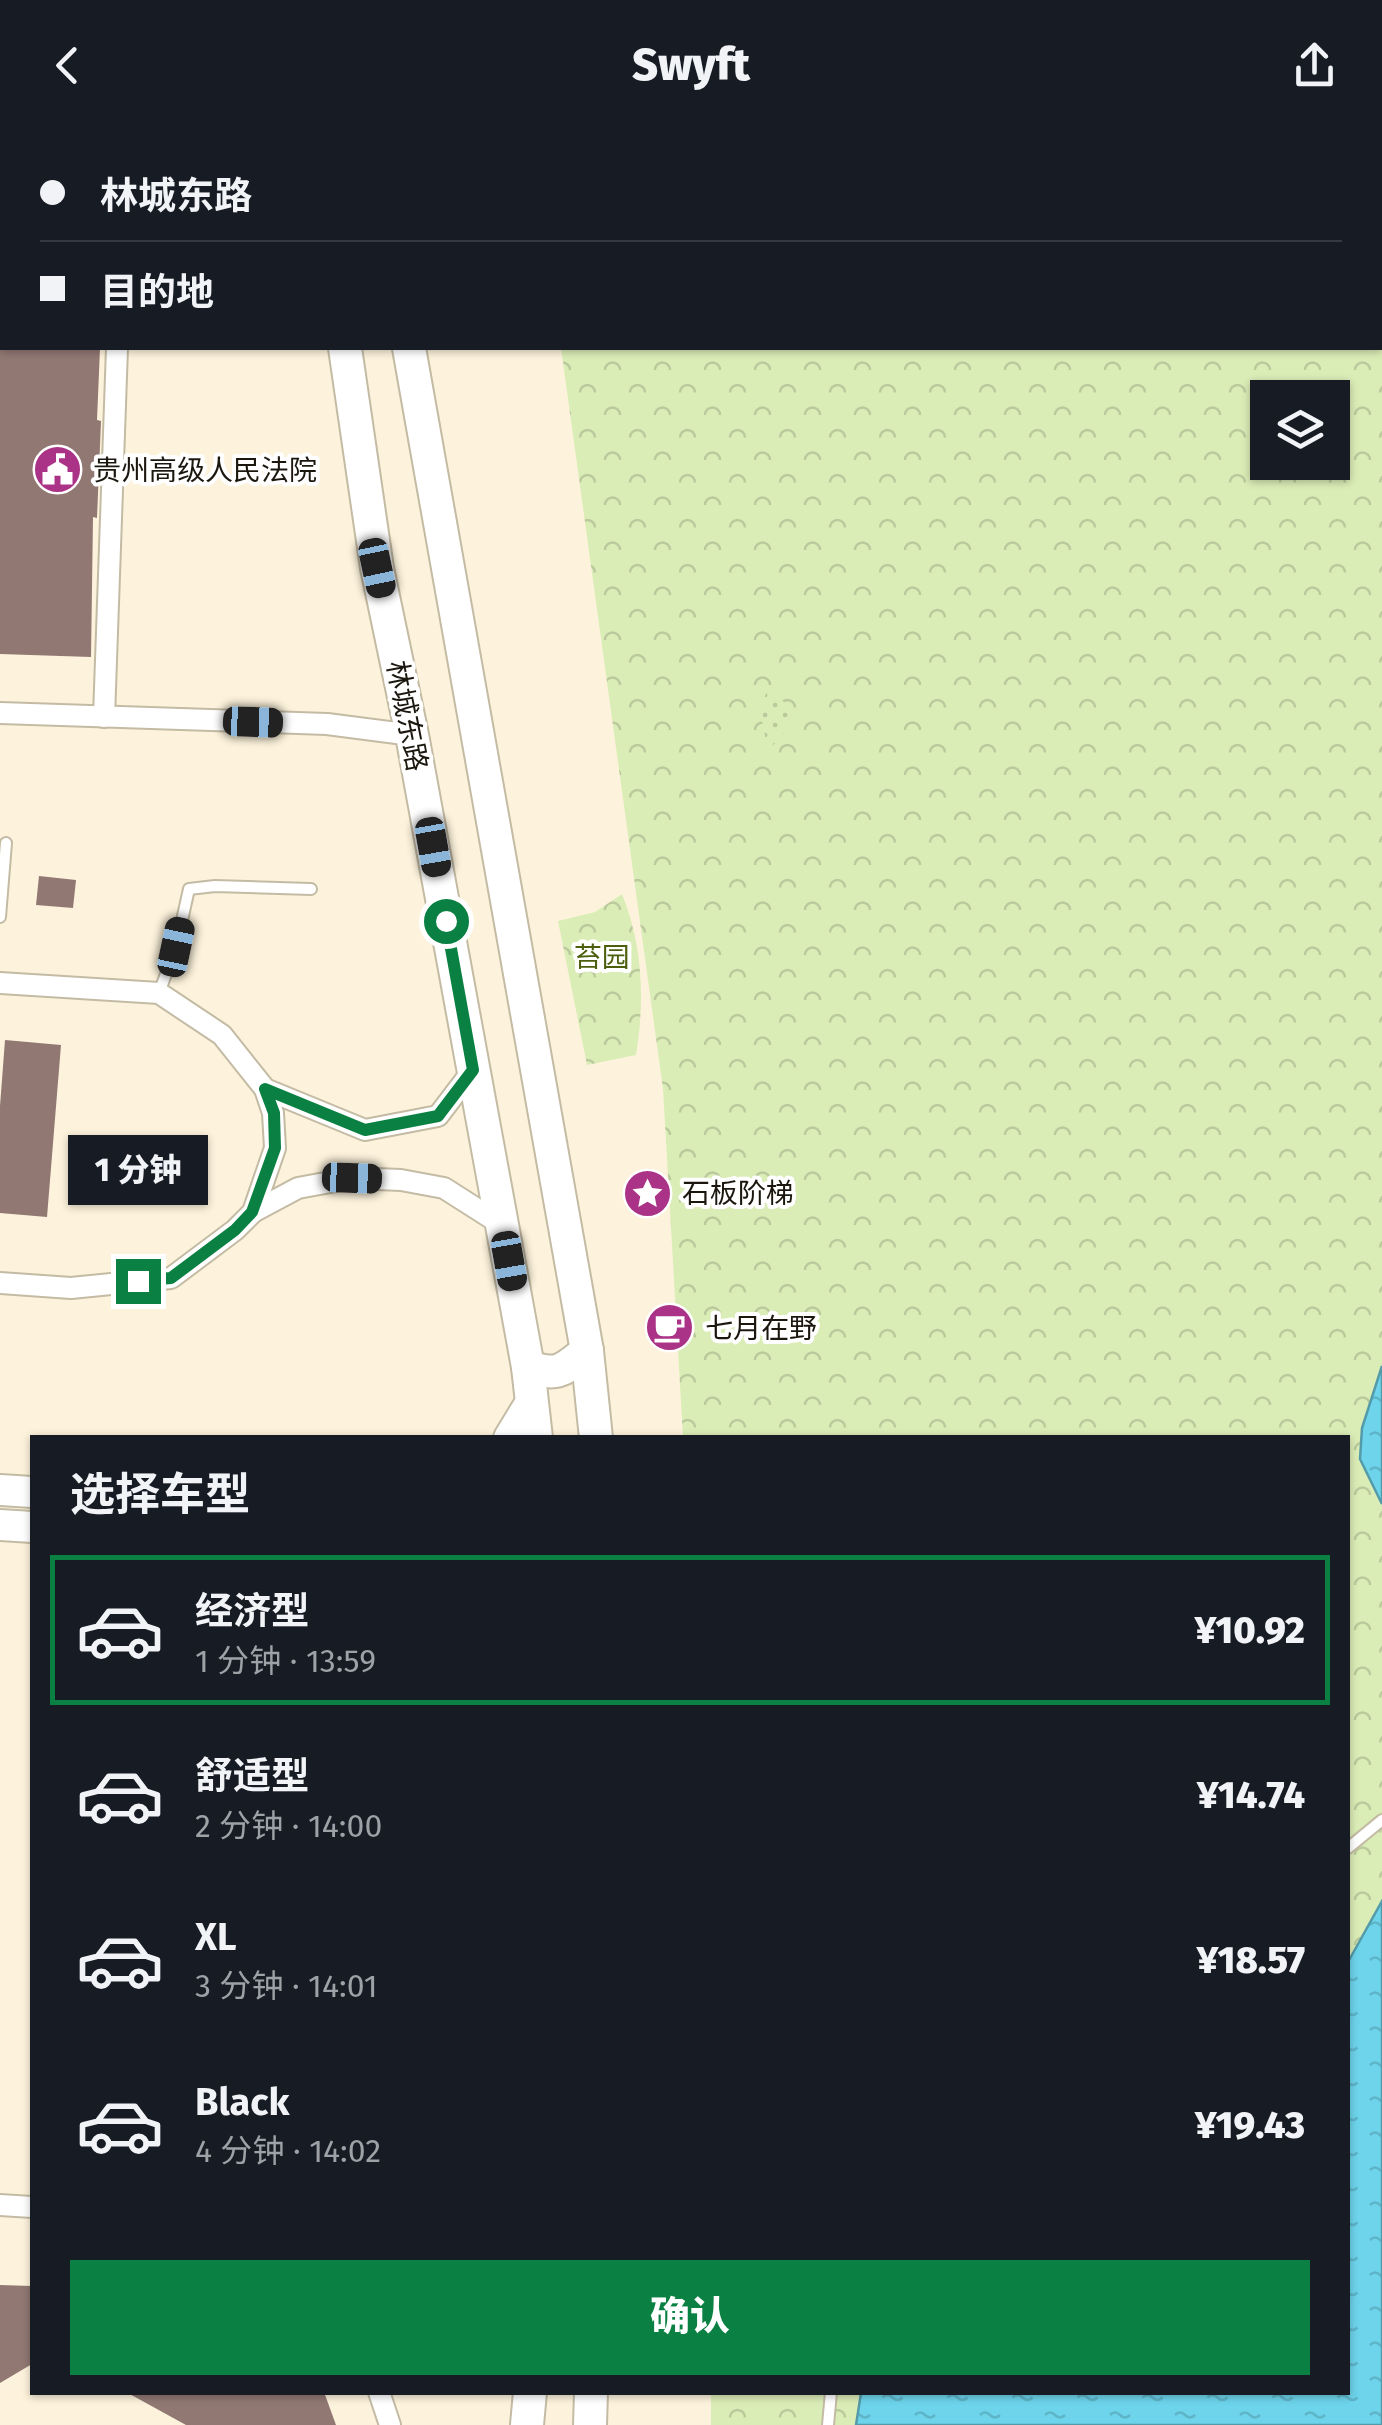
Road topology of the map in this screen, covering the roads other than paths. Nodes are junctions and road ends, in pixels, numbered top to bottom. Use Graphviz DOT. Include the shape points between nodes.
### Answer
graph roads {
  1 [pos="117,350"];
  2 [pos="345,350"];
  3 [pos="409,350"];
  4 [pos="0,713"];
  5 [pos="104,716"];
  6 [pos="412,735"];
  7 [pos="6,843"];
  8 [pos="311,888"];
  9 [pos="0,916"];
  10 [pos="0,983"];
  11 [pos="160,993"];
  12 [pos="473,1070"];
  13 [pos="265,1089"];
  14 [pos="252,1212"];
  15 [pos="502,1226"];
  16 [pos="0,1283"];
  17 [pos="587,1352"];
  18 [pos="528,1367"];
  19 [pos="531,1402"];
  20 [pos="512,1435"];
  21 [pos="536,1435"];
  22 [pos="596,1435"];
  23 [pos="0,1490"];
  24 [pos="30,1492"];
  25 [pos="0,1525"];
  26 [pos="30,1527"];
  27 [pos="1382,1820"];
  28 [pos="1350,1846"];
  29 [pos="0,2205"];
  30 [pos="30,2207"];
  31 [pos="380,2395"];
  32 [pos="530,2395"];
  33 [pos="592,2395"];
  34 [pos="831,2395"];
  35 [pos="390,2425"];
  36 [pos="527,2425"];
  37 [pos="590,2425"];
  38 [pos="828,2425"];
  1 -- 5 [label="street"];
  2 -- 6 [label="main road, 林城东路" via="377,568"];
  3 -- 17 [label="main road"];
  4 -- 5 [label="street"];
  5 -- 6 [label="street" via="327,724"];
  6 -- 12 [label="main road, 林城东路"];
  7 -- 9 [label="lane"];
  8 -- 11 [label="lane" via="188,889"];
  10 -- 11 [label="street"];
  11 -- 13 [label="street" via="222,1035"];
  12 -- 13 [label="street" via="438,1116 365,1130"];
  12 -- 15 [label="main road, 林城东路"];
  13 -- 14 [label="street" via="275,1148"];
  14 -- 15 [label="street" via="298,1188 352,1178 401,1180 444,1188"];
  14 -- 16 [label="street" via="171,1278 72,1288"];
  15 -- 18 [label="main road, 林城东路"];
  17 -- 18 [label="main road" via="561,1372"];
  17 -- 22 [label="main road"];
  18 -- 19 [label="main road, 林城东路"];
  19 -- 20 [label="main road"];
  19 -- 21 [label="main road, 林城东路"];
  23 -- 24 [label="main road"];
  25 -- 26 [label="main road"];
  27 -- 28 [label="lane"];
  29 -- 30 [label="street"];
  31 -- 35 [label="street"];
  32 -- 36 [label="main road"];
  33 -- 37 [label="main road"];
  34 -- 38 [label="lane"];
}
